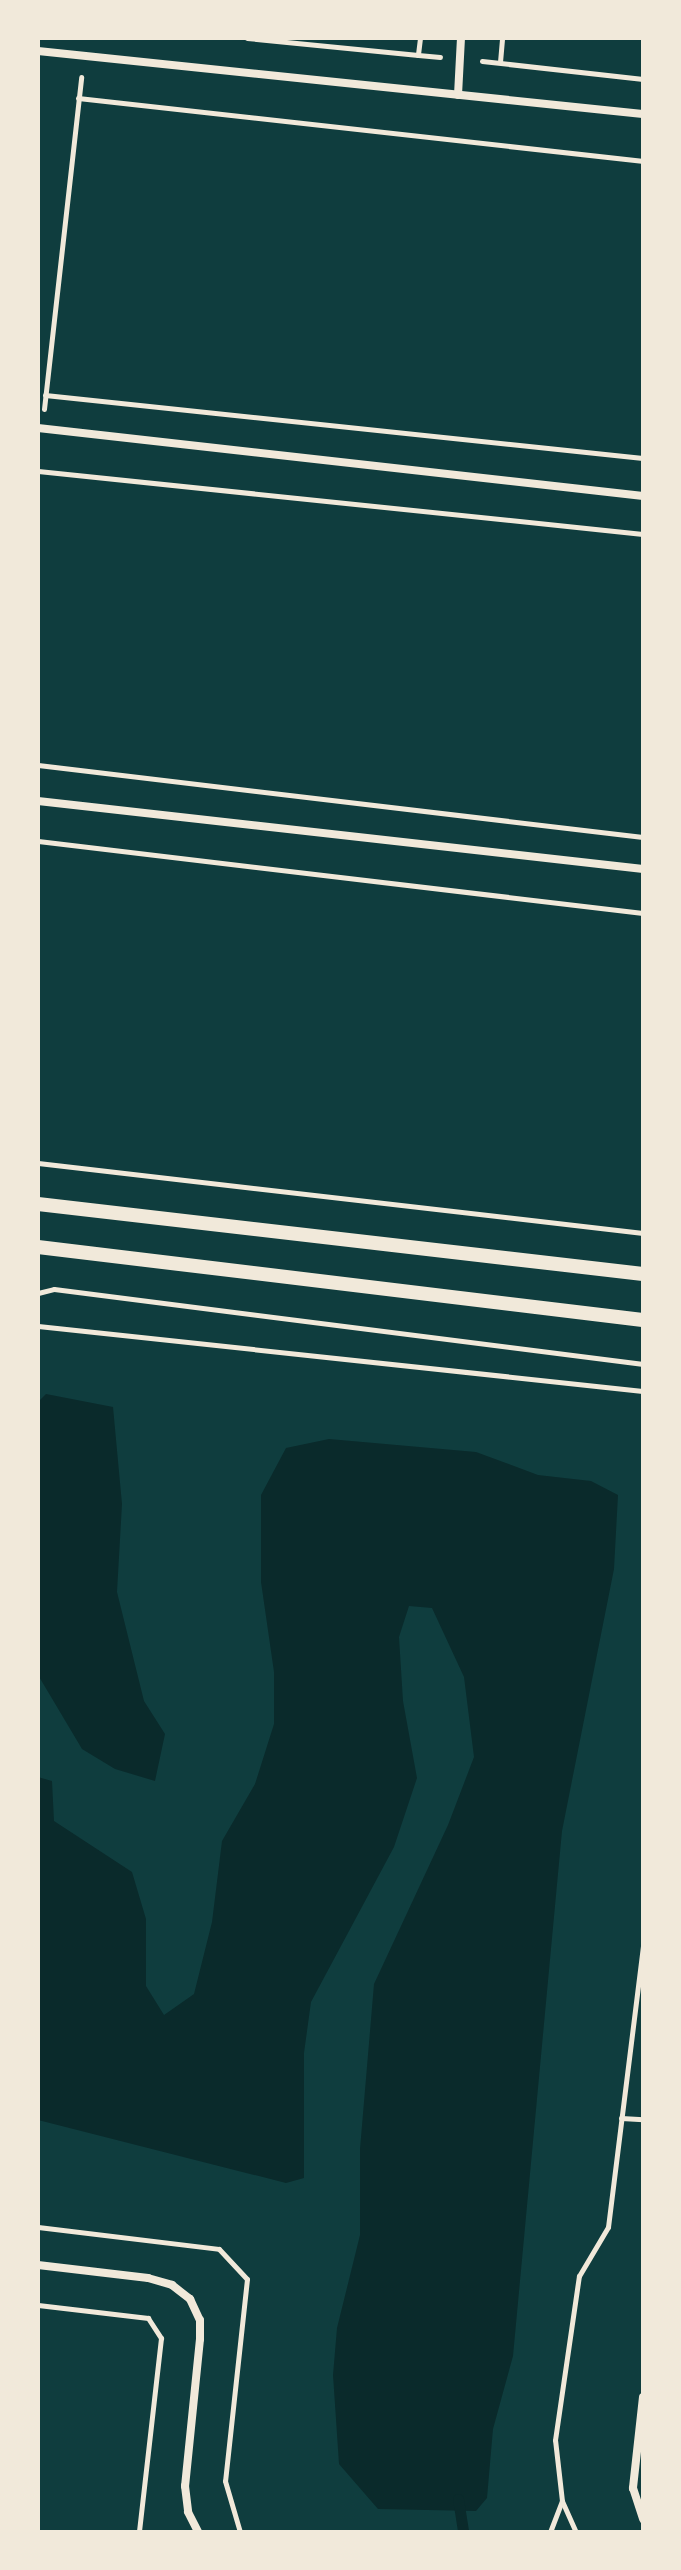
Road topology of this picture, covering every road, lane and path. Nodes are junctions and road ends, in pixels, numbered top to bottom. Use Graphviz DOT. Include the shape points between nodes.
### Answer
graph roads {
  1 [pos="247,38"];
  2 [pos="420,38"];
  3 [pos="461,38"];
  4 [pos="502,38"];
  5 [pos="38,51"];
  6 [pos="418,55"];
  7 [pos="83,59"];
  8 [pos="458,59"];
  9 [pos="500,62"];
  10 [pos="643,79"];
  11 [pos="458,95"];
  12 [pos="78,98"];
  13 [pos="643,114"];
  14 [pos="643,161"];
  15 [pos="45,395"];
  16 [pos="40,428"];
  17 [pos="643,458"];
  18 [pos="38,471"];
  19 [pos="643,496"];
  20 [pos="643,534"];
  21 [pos="38,765"];
  22 [pos="38,801"];
  23 [pos="643,837"];
  24 [pos="38,841"];
  25 [pos="643,869"];
  26 [pos="643,913"];
  27 [pos="38,1163"];
  28 [pos="38,1204"];
  29 [pos="643,1233"];
  30 [pos="38,1247"];
  31 [pos="643,1274"];
  32 [pos="38,1293"];
  33 [pos="643,1320"];
  34 [pos="38,1326"];
  35 [pos="643,1364"];
  36 [pos="643,1391"];
  37 [pos="643,1945"];
  38 [pos="621,2118"];
  39 [pos="643,2119"];
  40 [pos="38,2265"];
  41 [pos="38,2305"];
  42 [pos="643,2397"];
  43 [pos="562,2501"];
  44 [pos="643,2519"];
  45 [pos="139,2532"];
  46 [pos="198,2532"];
  47 [pos="550,2532"];
  48 [pos="576,2532"];
  1 -- 6 [label="path"];
  2 -- 6 [label="path"];
  3 -- 8 [label="street"];
  4 -- 9 [label="path"];
  5 -- 7 [label="street"];
  6 -- 8 [label="path"];
  7 -- 11 [label="street"];
  7 -- 12 [label="path"];
  8 -- 9 [label="path"];
  8 -- 11 [label="street"];
  9 -- 10 [label="path"];
  11 -- 13 [label="street"];
  12 -- 14 [label="path"];
  12 -- 15 [label="path"];
  15 -- 16 [label="path"];
  15 -- 17 [label="path"];
  16 -- 19 [label="street"];
  18 -- 20 [label="path"];
  21 -- 23 [label="path"];
  22 -- 25 [label="street"];
  24 -- 26 [label="path"];
  27 -- 29 [label="path"];
  28 -- 31 [label="street"];
  30 -- 33 [label="street"];
  32 -- 35 [label="path" via="54,1289"];
  34 -- 36 [label="path"];
  37 -- 38 [label="path"];
  38 -- 39 [label="path"];
  38 -- 43 [label="path" via="608,2227 579,2276 555,2440"];
  40 -- 46 [label="street" via="148,2278 172,2285 190,2299 200,2320 200,2339 185,2486"];
  41 -- 45 [label="path" via="148,2318 161,2338"];
  42 -- 44 [label="street" via="633,2488"];
  43 -- 47 [label="path"];
  43 -- 48 [label="path"];
}
